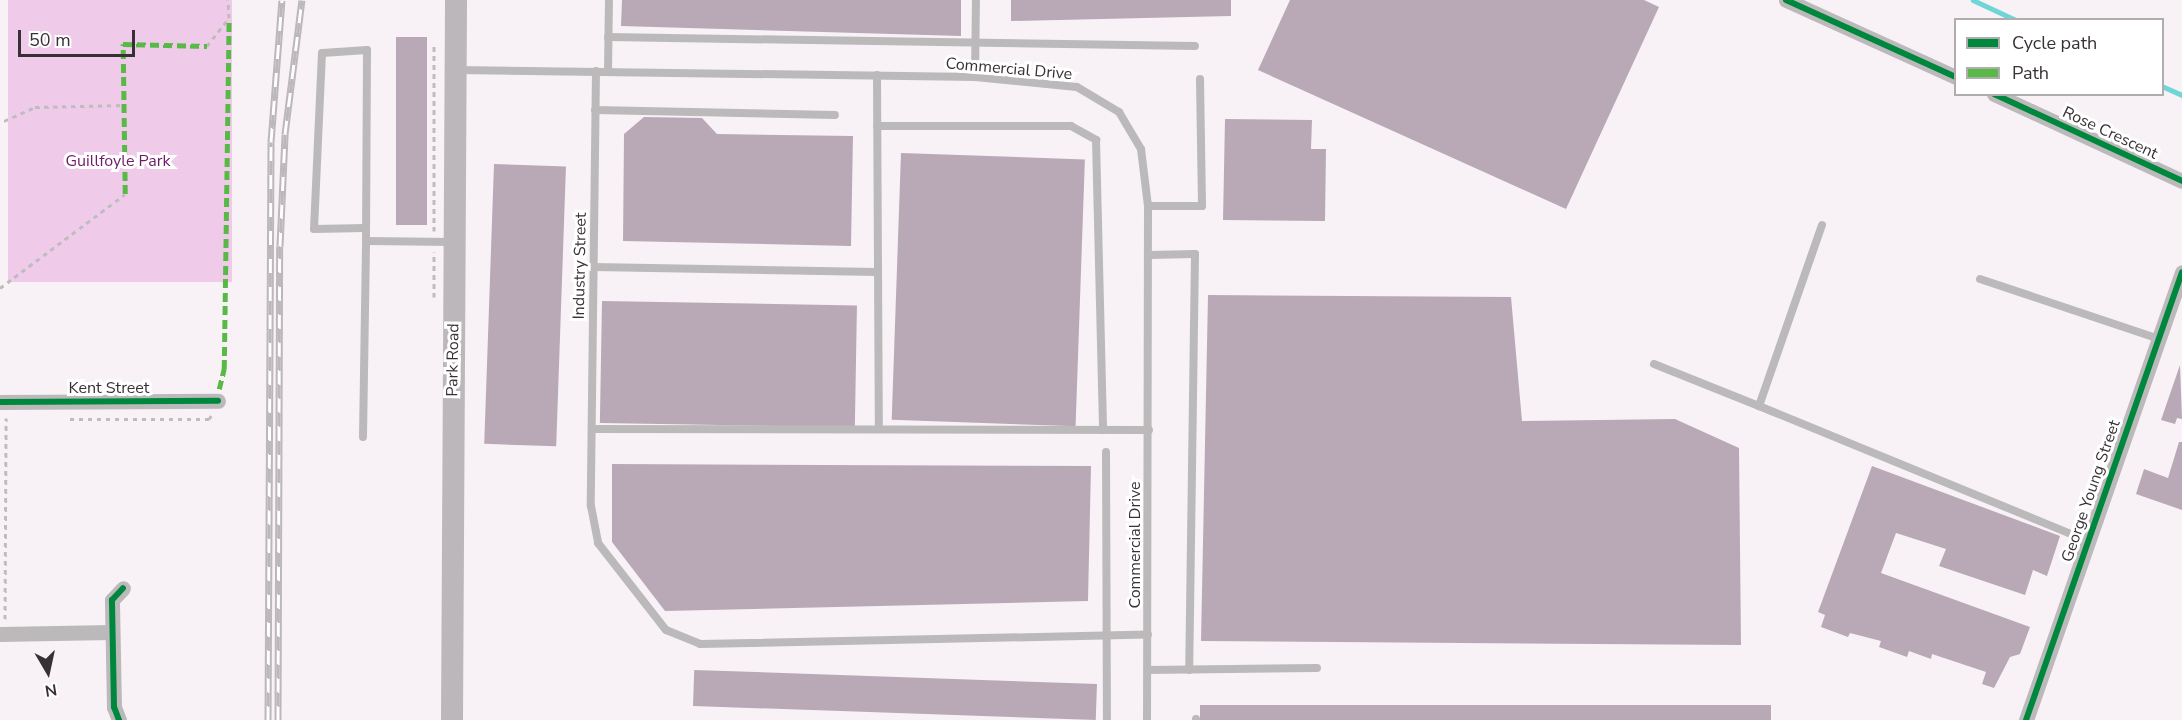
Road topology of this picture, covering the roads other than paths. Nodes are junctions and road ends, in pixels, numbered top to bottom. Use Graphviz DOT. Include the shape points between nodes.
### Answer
graph roads {
  1 [pos="456,0"];
  2 [pos="609,0"];
  3 [pos="976,0"];
  4 [pos="1786,0"];
  5 [pos="608,37"];
  6 [pos="976,42"];
  7 [pos="1195,45"];
  8 [pos="456,70"];
  9 [pos="596,71"];
  10 [pos="608,71"];
  11 [pos="877,75"];
  12 [pos="975,76"];
  13 [pos="1954,76"];
  14 [pos="1200,79"];
  15 [pos="1998,96"];
  16 [pos="595,110"];
  17 [pos="835,115"];
  18 [pos="877,126"];
  19 [pos="2182,181"];
  20 [pos="1149,206"];
  21 [pos="1822,225"];
  22 [pos="366,228"];
  23 [pos="366,241"];
  24 [pos="454,242"];
  25 [pos="1149,255"];
  26 [pos="594,267"];
  27 [pos="878,272"];
  28 [pos="2182,272"];
  29 [pos="1980,279"];
  30 [pos="2159,339"];
  31 [pos="1654,363"];
  32 [pos="218,401"];
  33 [pos="0,402"];
  34 [pos="1759,406"];
  35 [pos="592,429"];
  36 [pos="879,429"];
  37 [pos="1103,429"];
  38 [pos="1149,430"];
  39 [pos="363,437"];
  40 [pos="1106,452"];
  41 [pos="2088,541"];
  42 [pos="123,588"];
  43 [pos="112,632"];
  44 [pos="3,634"];
  45 [pos="1148,635"];
  46 [pos="1107,636"];
  47 [pos="1317,668"];
  48 [pos="1148,670"];
  49 [pos="1190,670"];
  50 [pos="119,720"];
  51 [pos="452,720"];
  52 [pos="1107,720"];
  53 [pos="1147,720"];
  54 [pos="2026,720"];
  1 -- 8 [label="main road, Park Road"];
  2 -- 5 [label="lane"];
  3 -- 6 [label="lane"];
  4 -- 13 [label="street"];
  5 -- 6 [label="lane"];
  5 -- 10 [label="lane"];
  6 -- 7 [label="lane"];
  6 -- 12 [label="lane"];
  8 -- 9 [label="lane, Commercial Drive"];
  8 -- 24 [label="main road, Park Road"];
  9 -- 10 [label="lane, Commercial Drive"];
  9 -- 16 [label="lane, Industry Street"];
  10 -- 11 [label="lane, Commercial Drive"];
  11 -- 12 [label="lane, Commercial Drive"];
  11 -- 18 [label="lane"];
  12 -- 20 [label="lane, Commercial Drive" via="1077,87 1119,112 1141,149"];
  14 -- 20 [label="lane" via="1202,206"];
  15 -- 19 [label="street, Rose Crescent"];
  16 -- 17 [label="lane"];
  16 -- 26 [label="lane, Industry Street"];
  18 -- 27 [label="lane"];
  18 -- 37 [label="lane" via="1071,126 1096,140"];
  20 -- 25 [label="lane, Commercial Drive"];
  21 -- 34 [label="lane"];
  22 -- 22 [label="lane" via="367,50 322,53 315,229"];
  22 -- 23 [label="lane"];
  23 -- 24 [label="lane"];
  23 -- 39 [label="lane"];
  24 -- 51 [label="main road, Park Road"];
  25 -- 38 [label="lane, Commercial Drive"];
  25 -- 49 [label="lane" via="1196,254"];
  26 -- 27 [label="lane"];
  26 -- 35 [label="lane, Industry Street"];
  27 -- 36 [label="lane"];
  28 -- 30 [label="street, George Young Street"];
  29 -- 30 [label="lane"];
  30 -- 41 [label="street, George Young Street"];
  31 -- 34 [label="lane"];
  32 -- 33 [label="street, Kent Street"];
  34 -- 41 [label="lane"];
  35 -- 36 [label="lane"];
  35 -- 46 [label="lane, Industry Street" via="591,506 598,543 666,630 700,644"];
  36 -- 37 [label="lane"];
  37 -- 38 [label="lane"];
  38 -- 45 [label="lane, Commercial Drive"];
  40 -- 46 [label="lane"];
  41 -- 54 [label="street, George Young Street"];
  42 -- 43 [label="street" via="112,600"];
  43 -- 44 [label="street"];
  43 -- 50 [label="street" via="114,707"];
  45 -- 46 [label="lane"];
  45 -- 48 [label="lane, Commercial Drive"];
  46 -- 52 [label="lane"];
  47 -- 49 [label="lane"];
  48 -- 49 [label="lane"];
  48 -- 53 [label="lane, Commercial Drive"];
}
